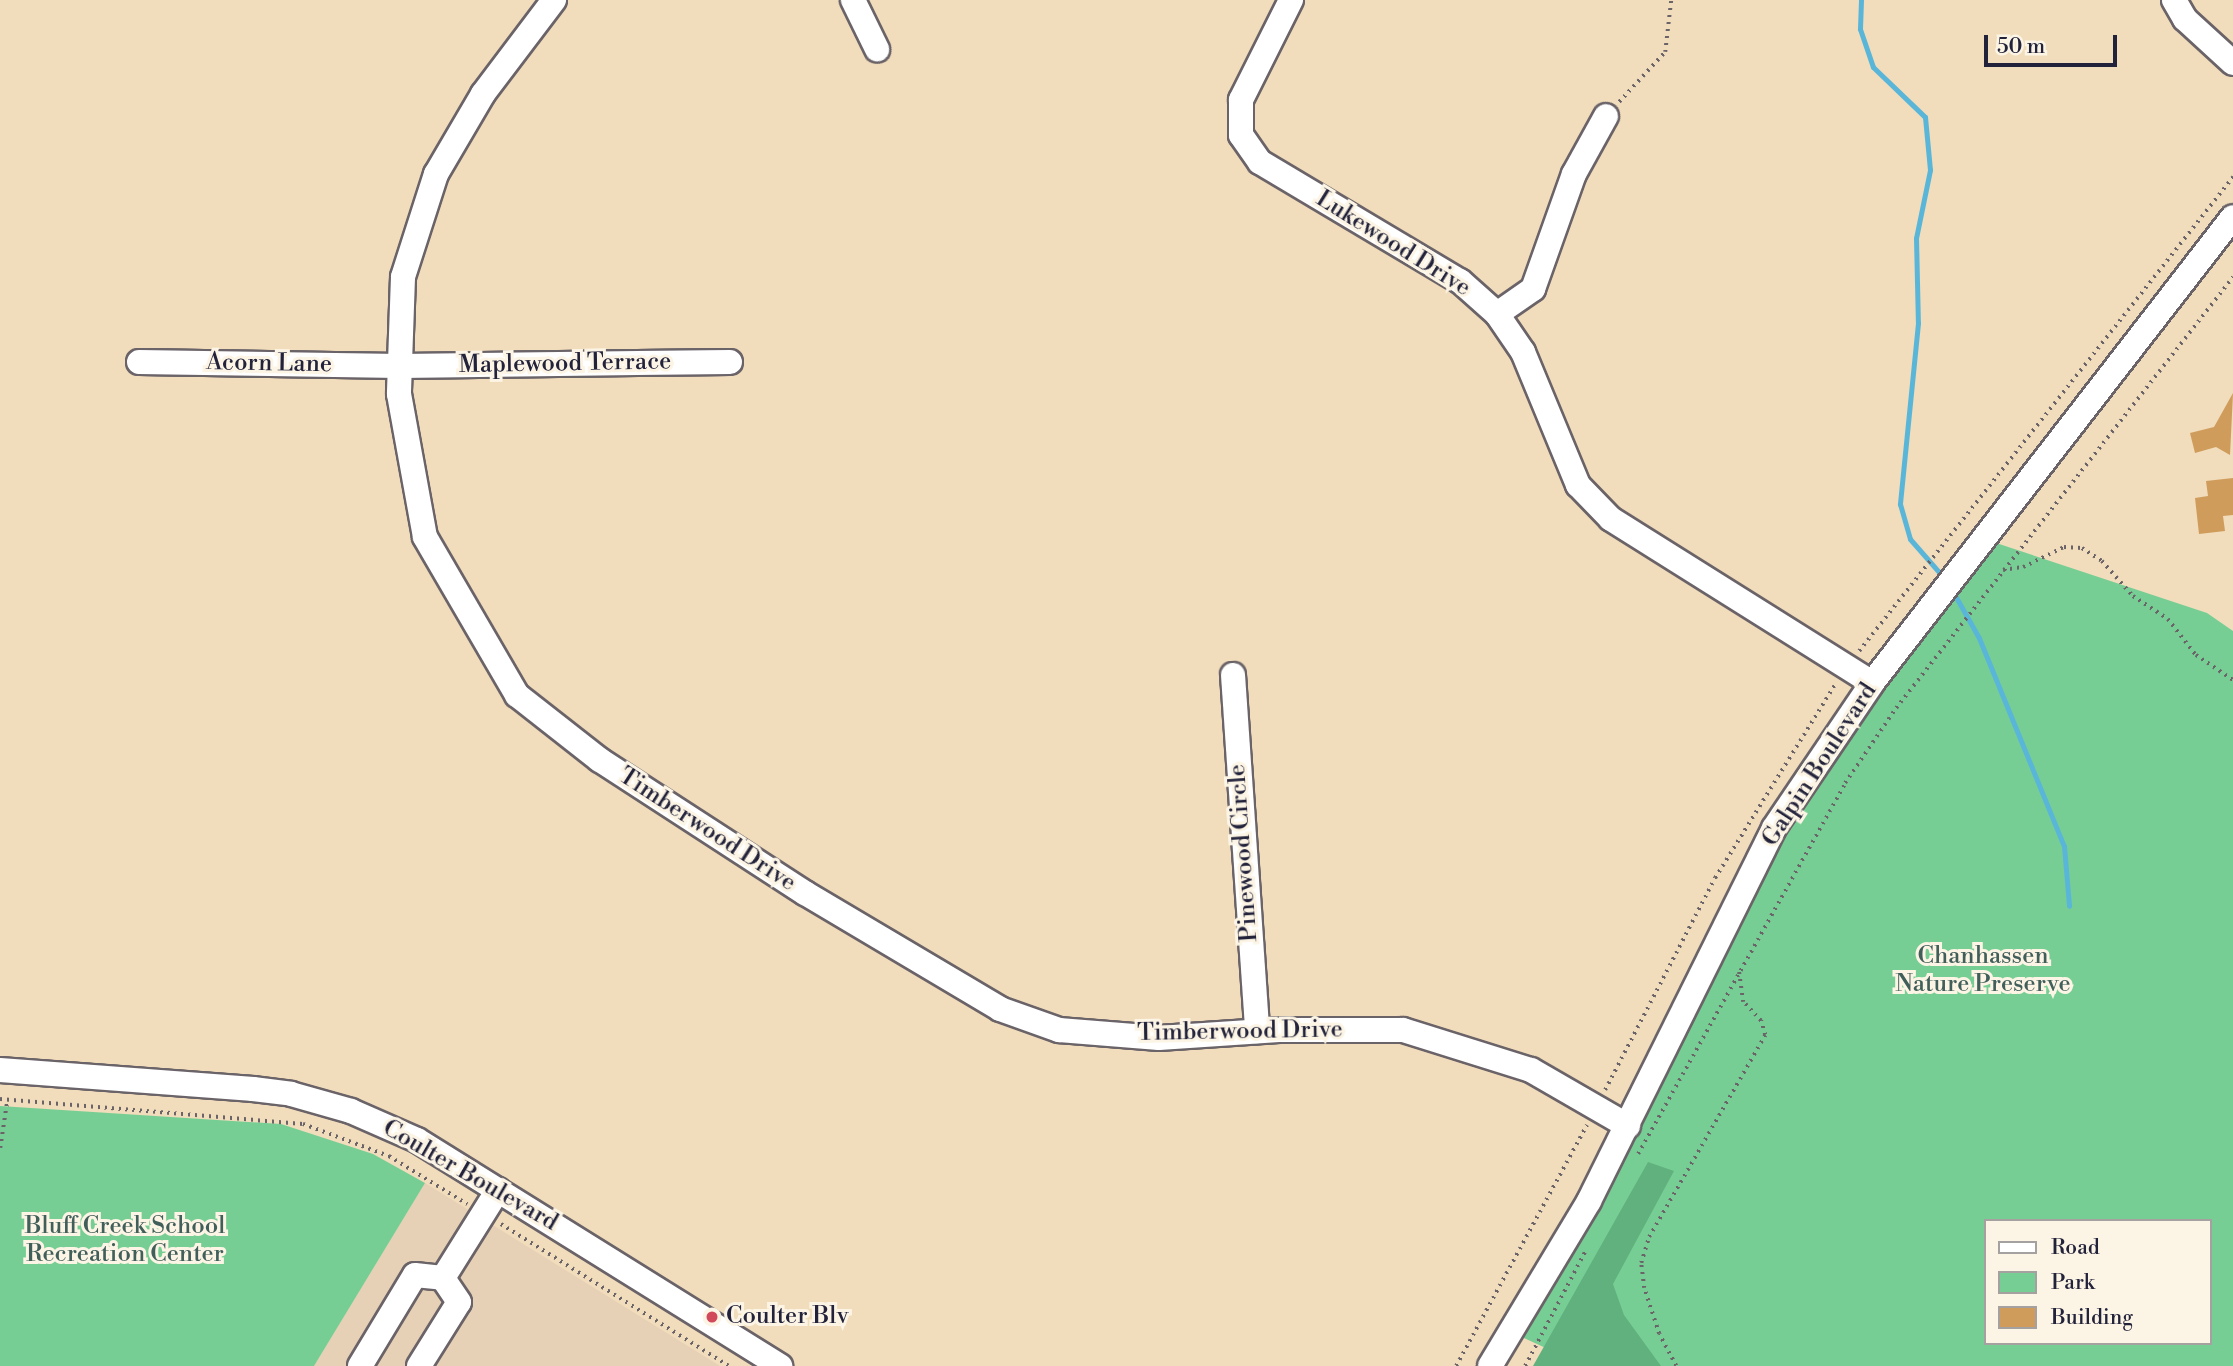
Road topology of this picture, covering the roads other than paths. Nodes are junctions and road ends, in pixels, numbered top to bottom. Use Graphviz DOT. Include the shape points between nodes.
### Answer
graph roads {
  1 [pos="554,0"];
  2 [pos="853,0"];
  3 [pos="1291,0"];
  4 [pos="2174,0"];
  5 [pos="877,49"];
  6 [pos="2233,63"];
  7 [pos="1606,116"];
  8 [pos="2233,217"];
  9 [pos="1497,314"];
  10 [pos="139,362"];
  11 [pos="730,362"];
  12 [pos="400,366"];
  13 [pos="1233,675"];
  14 [pos="1872,683"];
  15 [pos="1257,1031"];
  16 [pos="0,1070"];
  17 [pos="1628,1126"];
  18 [pos="498,1190"];
  19 [pos="443,1278"];
  20 [pos="360,1366"];
  21 [pos="419,1366"];
  22 [pos="780,1366"];
  23 [pos="1490,1366"];
  1 -- 12 [label="street, Timberwood Drive" via="483,94 436,174 403,277"];
  2 -- 5 [label="street"];
  3 -- 9 [label="street, Lukewood Drive" via="1241,100 1241,135 1260,162 1460,281"];
  4 -- 6 [label="street" via="2185,19"];
  7 -- 9 [label="street" via="1574,174 1533,289"];
  8 -- 14 [label="street, Galpin Boulevard"];
  9 -- 14 [label="street, Lukewood Drive" via="1523,352 1578,485 1611,519"];
  10 -- 12 [label="street, Acorn Lane"];
  11 -- 12 [label="street, Maplewood Terrace"];
  12 -- 15 [label="street, Timberwood Drive" via="399,394 425,537 517,695 600,760 805,893 1000,1009 1059,1030 1159,1038"];
  13 -- 15 [label="street, Pinewood Circle"];
  14 -- 17 [label="street, Galpin Boulevard" via="1774,828"];
  15 -- 17 [label="street, Timberwood Drive" via="1403,1030 1531,1070"];
  16 -- 18 [label="street, Coulter Boulevard" via="291,1094 388,1125"];
  17 -- 23 [label="street, Galpin Boulevard" via="1589,1201"];
  18 -- 19 [label="street"];
  18 -- 22 [label="street, Coulter Boulevard"];
  19 -- 20 [label="street" via="415,1275"];
  19 -- 21 [label="street" via="458,1302"];
}
